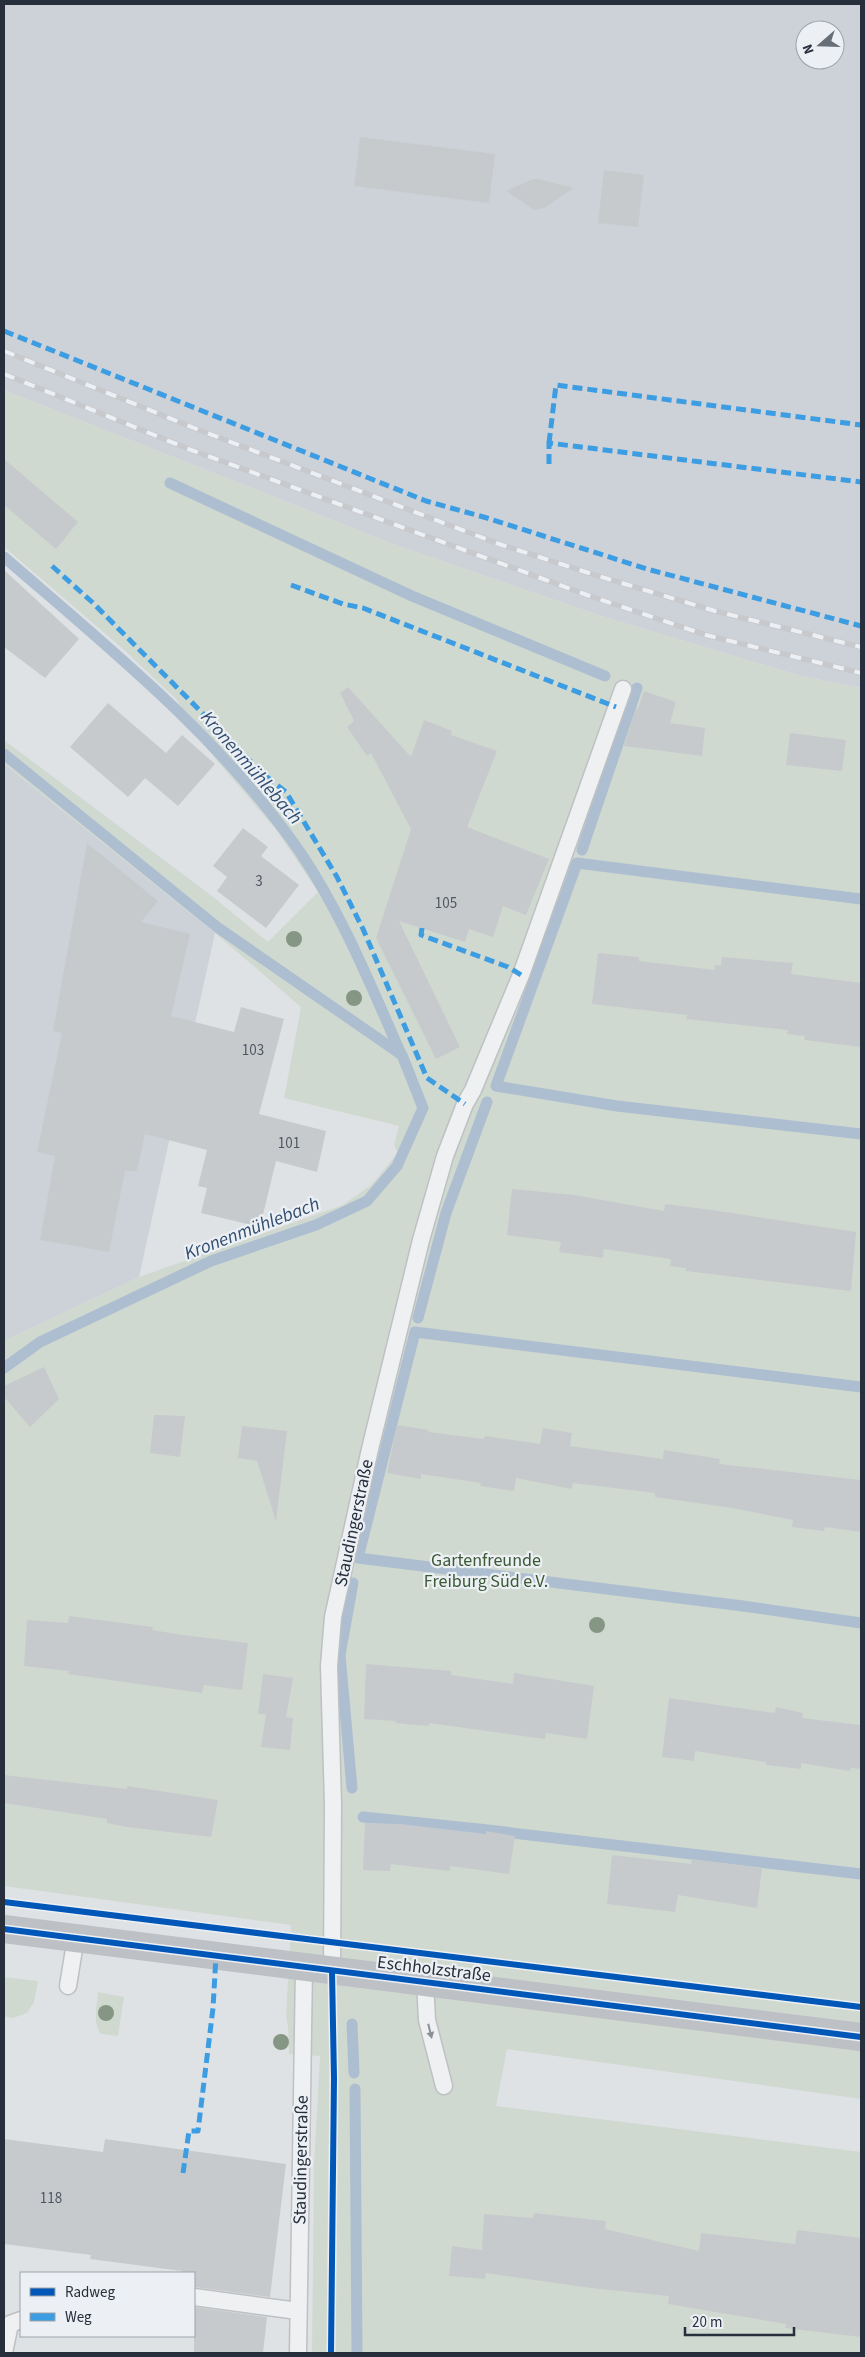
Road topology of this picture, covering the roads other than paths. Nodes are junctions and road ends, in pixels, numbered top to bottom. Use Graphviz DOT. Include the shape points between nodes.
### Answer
graph roads {
  1 [pos="623,689"];
  2 [pos="4,1929"];
  3 [pos="76,1937"];
  4 [pos="304,1967"];
  5 [pos="332,1971"];
  6 [pos="425,1982"];
  7 [pos="68,1986"];
  8 [pos="861,2037"];
  9 [pos="444,2086"];
  10 [pos="195,2297"];
  11 [pos="298,2311"];
  12 [pos="20,2320"];
  13 [pos="4,2353"];
  14 [pos="298,2353"];
  1 -- 5 [label="lane, Staudingerstraße" via="521,975 445,1156 374,1430 333,1618 329,1666 333,1804"];
  2 -- 3 [label="main road, Eschholzstraße"];
  3 -- 4 [label="main road, Eschholzstraße"];
  3 -- 7 [label="lane"];
  4 -- 5 [label="main road, Eschholzstraße"];
  4 -- 11 [label="lane, Staudingerstraße"];
  5 -- 6 [label="main road, Eschholzstraße"];
  6 -- 8 [label="main road, Eschholzstraße"];
  6 -- 9 [label="lane, one-way" via="427,2020"];
  10 -- 11 [label="lane"];
  11 -- 14 [label="lane, Staudingerstraße"];
  12 -- 13 [label="lane" via="10,2324"];
}
